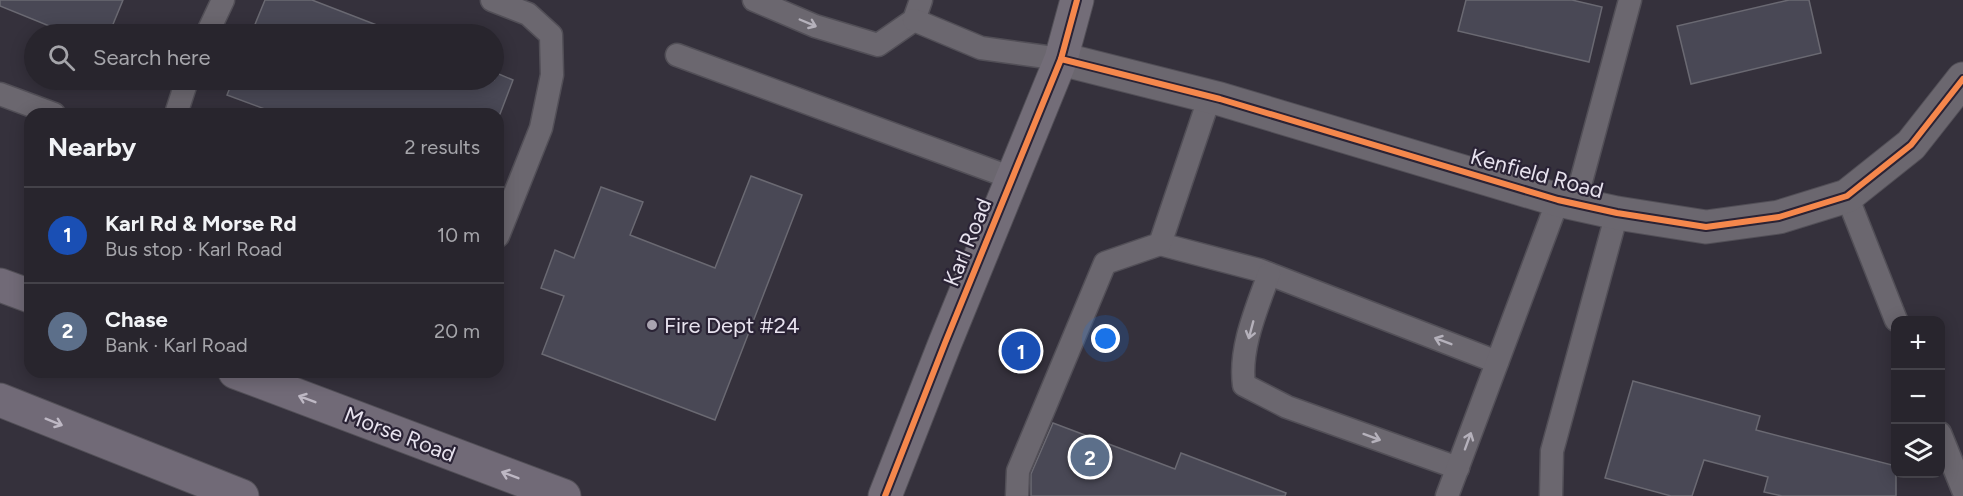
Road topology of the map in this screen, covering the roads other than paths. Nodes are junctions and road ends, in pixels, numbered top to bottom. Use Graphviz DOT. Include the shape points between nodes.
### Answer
graph roads {
  1 [pos="223,0"];
  2 [pos="492,0"];
  3 [pos="754,0"];
  4 [pos="1077,0"];
  5 [pos="1630,0"];
  6 [pos="918,10"];
  7 [pos="212,24"];
  8 [pos="676,54"];
  9 [pos="1061,59"];
  10 [pos="1963,79"];
  11 [pos="184,90"];
  12 [pos="0,94"];
  13 [pos="1210,96"];
  14 [pos="38,108"];
  15 [pos="178,108"];
  16 [pos="1012,178"];
  17 [pos="1848,196"];
  18 [pos="1566,202"];
  19 [pos="1617,213"];
  20 [pos="504,221"];
  21 [pos="1160,244"];
  22 [pos="1264,272"];
  23 [pos="0,285"];
  24 [pos="24,294"];
  25 [pos="1894,316"];
  26 [pos="1497,362"];
  27 [pos="251,378"];
  28 [pos="0,400"];
  29 [pos="1945,443"];
  30 [pos="1458,468"];
  31 [pos="1963,490"];
  32 [pos="243,496"];
  33 [pos="564,496"];
  34 [pos="885,496"];
  35 [pos="1017,496"];
  36 [pos="1447,496"];
  37 [pos="1551,496"];
  1 -- 7 [label="lane"];
  2 -- 20 [label="lane" via="528,14 551,35 552,75 541,128"];
  3 -- 6 [label="lane, one-way" via="815,26 878,45"];
  4 -- 9 [label="main road, Karl Road"];
  5 -- 18 [label="lane"];
  6 -- 9 [label="lane" via="981,48"];
  8 -- 16 [label="lane"];
  9 -- 13 [label="street, Kenfield Road"];
  9 -- 16 [label="main road, Karl Road"];
  10 -- 17 [label="street, Kenfield Road" via="1911,145"];
  11 -- 15 [label="lane"];
  12 -- 14 [label="lane"];
  13 -- 18 [label="street, Kenfield Road"];
  13 -- 21 [label="lane"];
  16 -- 34 [label="main road, Karl Road"];
  17 -- 19 [label="street, Kenfield Road" via="1779,217 1706,227"];
  17 -- 25 [label="lane"];
  18 -- 19 [label="street, Kenfield Road"];
  18 -- 26 [label="lane"];
  19 -- 37 [label="lane" via="1552,451"];
  21 -- 22 [label="lane"];
  21 -- 35 [label="lane" via="1105,262 1017,471"];
  26 -- 22 [label="lane, one-way"];
  22 -- 30 [label="lane, one-way" via="1242,372 1244,384 1287,407"];
  23 -- 24 [label="main road"];
  30 -- 26 [label="lane, one-way"];
  33 -- 27 [label="main road, Morse Road, one-way"];
  28 -- 32 [label="main road, one-way"];
  29 -- 31 [label="lane"];
  30 -- 36 [label="lane"];
}
